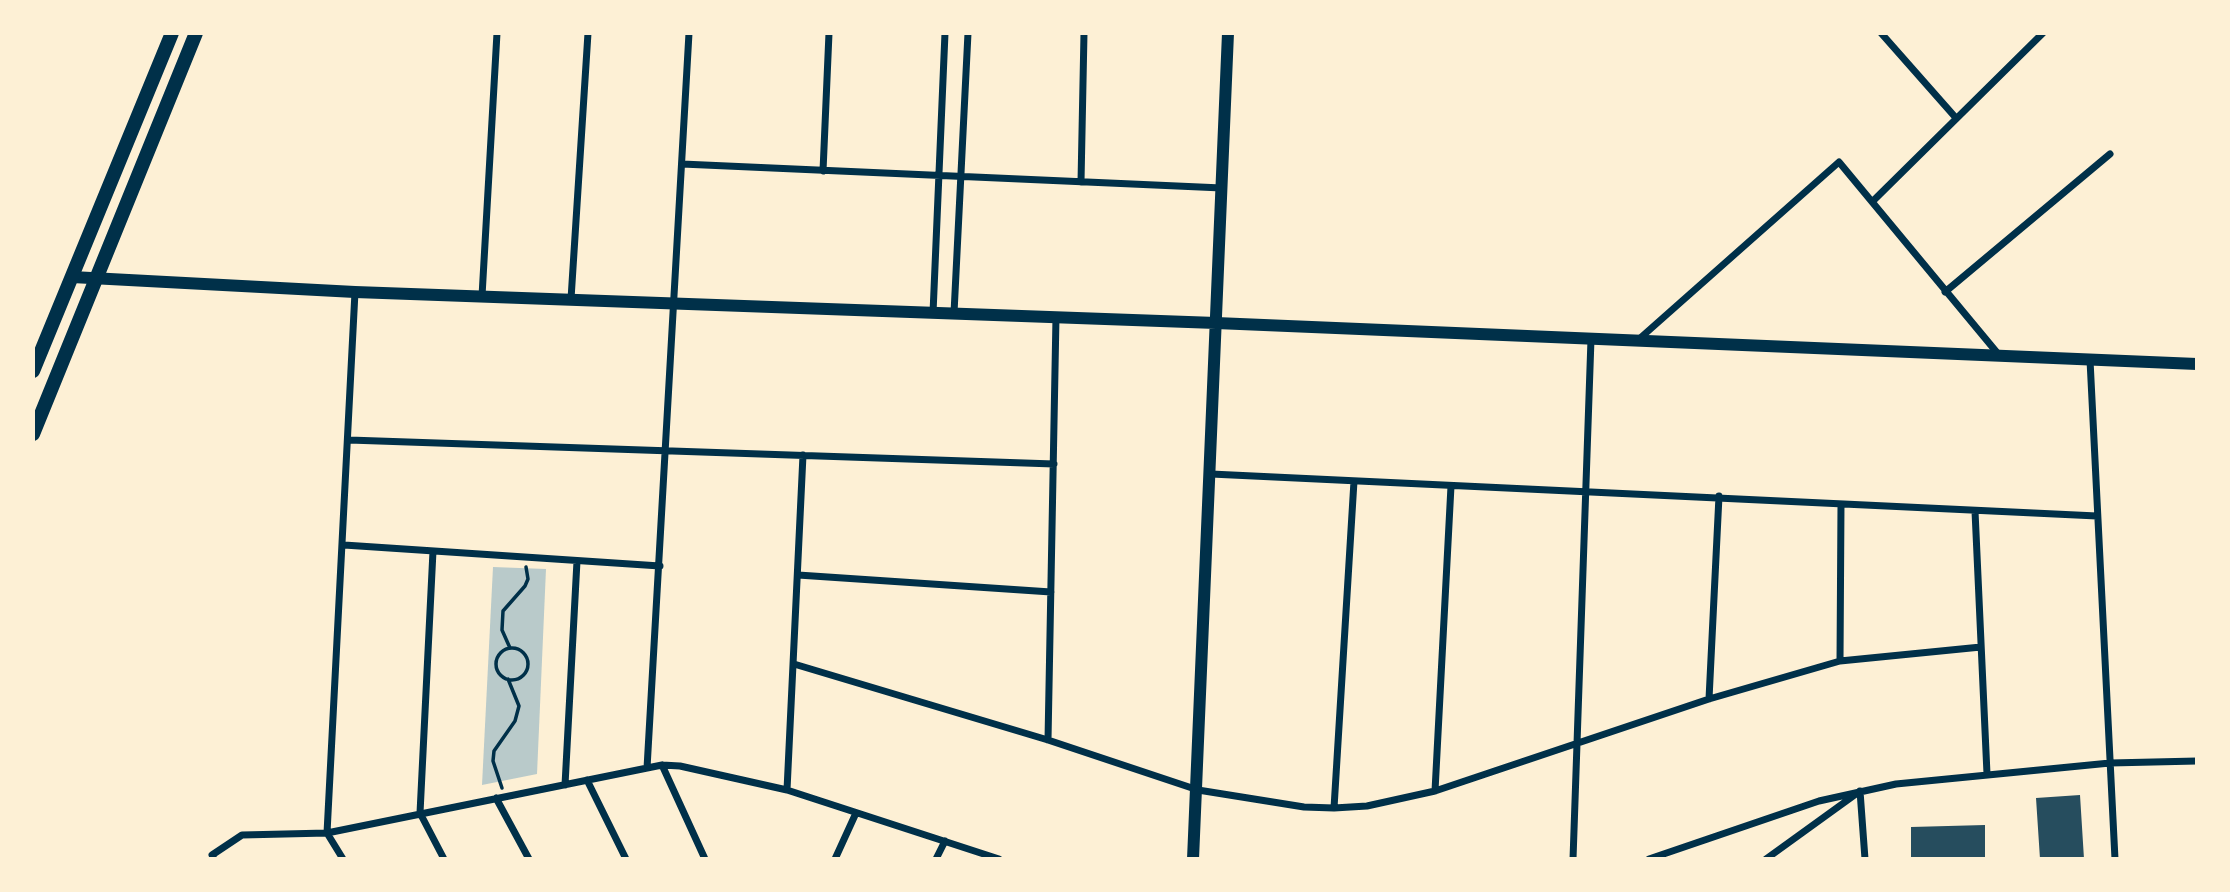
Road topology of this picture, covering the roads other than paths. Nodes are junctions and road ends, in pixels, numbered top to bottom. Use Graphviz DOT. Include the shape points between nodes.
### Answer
graph roads {
  1 [pos="172,33"];
  2 [pos="195,33"];
  3 [pos="497,33"];
  4 [pos="589,33"];
  5 [pos="689,33"];
  6 [pos="829,33"];
  7 [pos="946,33"];
  8 [pos="968,33"];
  9 [pos="1084,33"];
  10 [pos="1228,33"];
  11 [pos="1881,33"];
  12 [pos="2043,33"];
  13 [pos="1956,118"];
  14 [pos="2110,154"];
  15 [pos="682,164"];
  16 [pos="823,171"];
  17 [pos="939,176"];
  18 [pos="961,177"];
  19 [pos="1081,182"];
  20 [pos="1222,188"];
  21 [pos="1873,201"];
  22 [pos="72,277"];
  23 [pos="97,278"];
  24 [pos="355,292"];
  25 [pos="1945,292"];
  26 [pos="482,296"];
  27 [pos="571,299"];
  28 [pos="674,303"];
  29 [pos="933,313"];
  30 [pos="954,313"];
  31 [pos="1056,317"];
  32 [pos="1216,323"];
  33 [pos="1591,339"];
  34 [pos="1638,341"];
  35 [pos="1999,356"];
  36 [pos="2090,360"];
  37 [pos="2197,364"];
  38 [pos="33,371"];
  39 [pos="33,433"];
  40 [pos="349,440"];
  41 [pos="666,451"];
  42 [pos="803,455"];
  43 [pos="1054,464"];
  44 [pos="1210,474"];
  45 [pos="1354,481"];
  46 [pos="1451,486"];
  47 [pos="1586,492"];
  48 [pos="1719,496"];
  49 [pos="1841,504"];
  50 [pos="1975,511"];
  51 [pos="2097,516"];
  52 [pos="344,545"];
  53 [pos="433,551"];
  54 [pos="576,561"];
  55 [pos="660,566"];
  56 [pos="798,575"];
  57 [pos="1051,592"];
  58 [pos="1981,647"];
  59 [pos="1840,662"];
  60 [pos="794,664"];
  61 [pos="1709,699"];
  62 [pos="1048,740"];
  63 [pos="1576,742"];
  64 [pos="2197,761"];
  65 [pos="2110,763"];
  66 [pos="663,765"];
  67 [pos="647,768"];
  68 [pos="1987,774"];
  69 [pos="587,780"];
  70 [pos="565,785"];
  71 [pos="787,790"];
  72 [pos="1198,790"];
  73 [pos="1435,791"];
  74 [pos="1860,792"];
  75 [pos="496,798"];
  76 [pos="1334,808"];
  77 [pos="420,813"];
  78 [pos="856,813"];
  79 [pos="327,833"];
  80 [pos="945,841"];
  81 [pos="213,857"];
  82 [pos="343,859"];
  83 [pos="444,859"];
  84 [pos="529,859"];
  85 [pos="626,859"];
  86 [pos="705,859"];
  87 [pos="835,859"];
  88 [pos="936,859"];
  89 [pos="999,859"];
  90 [pos="1193,859"];
  91 [pos="1573,859"];
  92 [pos="1649,859"];
  93 [pos="1766,859"];
  94 [pos="1865,859"];
  95 [pos="2115,859"];
  1 -- 22 [label="main road"];
  2 -- 23 [label="main road"];
  3 -- 26 [label="street"];
  4 -- 27 [label="street"];
  5 -- 15 [label="street"];
  6 -- 16 [label="street"];
  7 -- 17 [label="street"];
  8 -- 18 [label="street"];
  9 -- 19 [label="street"];
  10 -- 20 [label="street"];
  11 -- 13 [label="street"];
  12 -- 13 [label="street"];
  13 -- 21 [label="street"];
  14 -- 25 [label="street"];
  15 -- 16 [label="street"];
  15 -- 28 [label="street"];
  16 -- 17 [label="street"];
  17 -- 18 [label="street"];
  17 -- 29 [label="street"];
  18 -- 19 [label="street"];
  18 -- 30 [label="street"];
  19 -- 20 [label="street"];
  20 -- 32 [label="street"];
  21 -- 25 [label="street"];
  21 -- 34 [label="street" via="1839,162"];
  22 -- 23 [label="street"];
  22 -- 38 [label="main road"];
  23 -- 24 [label="street"];
  23 -- 39 [label="main road"];
  24 -- 26 [label="street"];
  24 -- 40 [label="street"];
  25 -- 35 [label="street"];
  26 -- 27 [label="street"];
  27 -- 28 [label="street"];
  28 -- 29 [label="street"];
  28 -- 41 [label="street"];
  29 -- 30 [label="street"];
  30 -- 31 [label="street"];
  31 -- 32 [label="street"];
  31 -- 43 [label="street"];
  32 -- 33 [label="street"];
  32 -- 44 [label="street"];
  33 -- 34 [label="street"];
  33 -- 47 [label="street"];
  34 -- 35 [label="street"];
  35 -- 36 [label="street"];
  36 -- 37 [label="street"];
  36 -- 51 [label="street"];
  40 -- 41 [label="street"];
  40 -- 52 [label="street"];
  41 -- 42 [label="street"];
  41 -- 55 [label="street"];
  42 -- 43 [label="street"];
  42 -- 56 [label="street"];
  43 -- 57 [label="street"];
  44 -- 45 [label="street"];
  44 -- 72 [label="street"];
  45 -- 46 [label="street"];
  45 -- 76 [label="street"];
  46 -- 47 [label="street"];
  46 -- 73 [label="street"];
  47 -- 48 [label="street"];
  47 -- 63 [label="street"];
  48 -- 49 [label="street"];
  48 -- 61 [label="street"];
  49 -- 50 [label="street"];
  49 -- 59 [label="street"];
  50 -- 51 [label="street"];
  50 -- 58 [label="street"];
  51 -- 65 [label="street"];
  52 -- 53 [label="street"];
  52 -- 79 [label="street"];
  53 -- 54 [label="street"];
  53 -- 77 [label="street"];
  54 -- 55 [label="street"];
  54 -- 70 [label="street"];
  55 -- 67 [label="street"];
  56 -- 57 [label="street"];
  56 -- 60 [label="street"];
  57 -- 62 [label="street"];
  58 -- 59 [label="street"];
  58 -- 68 [label="street"];
  59 -- 61 [label="street"];
  60 -- 62 [label="street"];
  60 -- 71 [label="street"];
  61 -- 63 [label="street"];
  62 -- 72 [label="street"];
  63 -- 73 [label="street"];
  63 -- 91 [label="street"];
  64 -- 65 [label="street"];
  65 -- 68 [label="street"];
  65 -- 95 [label="street"];
  66 -- 67 [label="street"];
  66 -- 71 [label="street"];
  66 -- 86 [label="street"];
  67 -- 69 [label="street"];
  68 -- 74 [label="street"];
  69 -- 70 [label="street"];
  69 -- 85 [label="street"];
  70 -- 75 [label="street"];
  71 -- 78 [label="street"];
  72 -- 76 [label="street"];
  72 -- 90 [label="street"];
  73 -- 76 [label="street" via="1367,806"];
  74 -- 92 [label="street" via="1819,801"];
  74 -- 93 [label="street"];
  74 -- 94 [label="street"];
  75 -- 77 [label="street"];
  75 -- 84 [label="street"];
  77 -- 79 [label="street"];
  77 -- 83 [label="street"];
  78 -- 80 [label="street"];
  78 -- 87 [label="street"];
  79 -- 81 [label="street" via="242,835"];
  79 -- 82 [label="street"];
  80 -- 88 [label="street"];
  80 -- 89 [label="street"];
}
